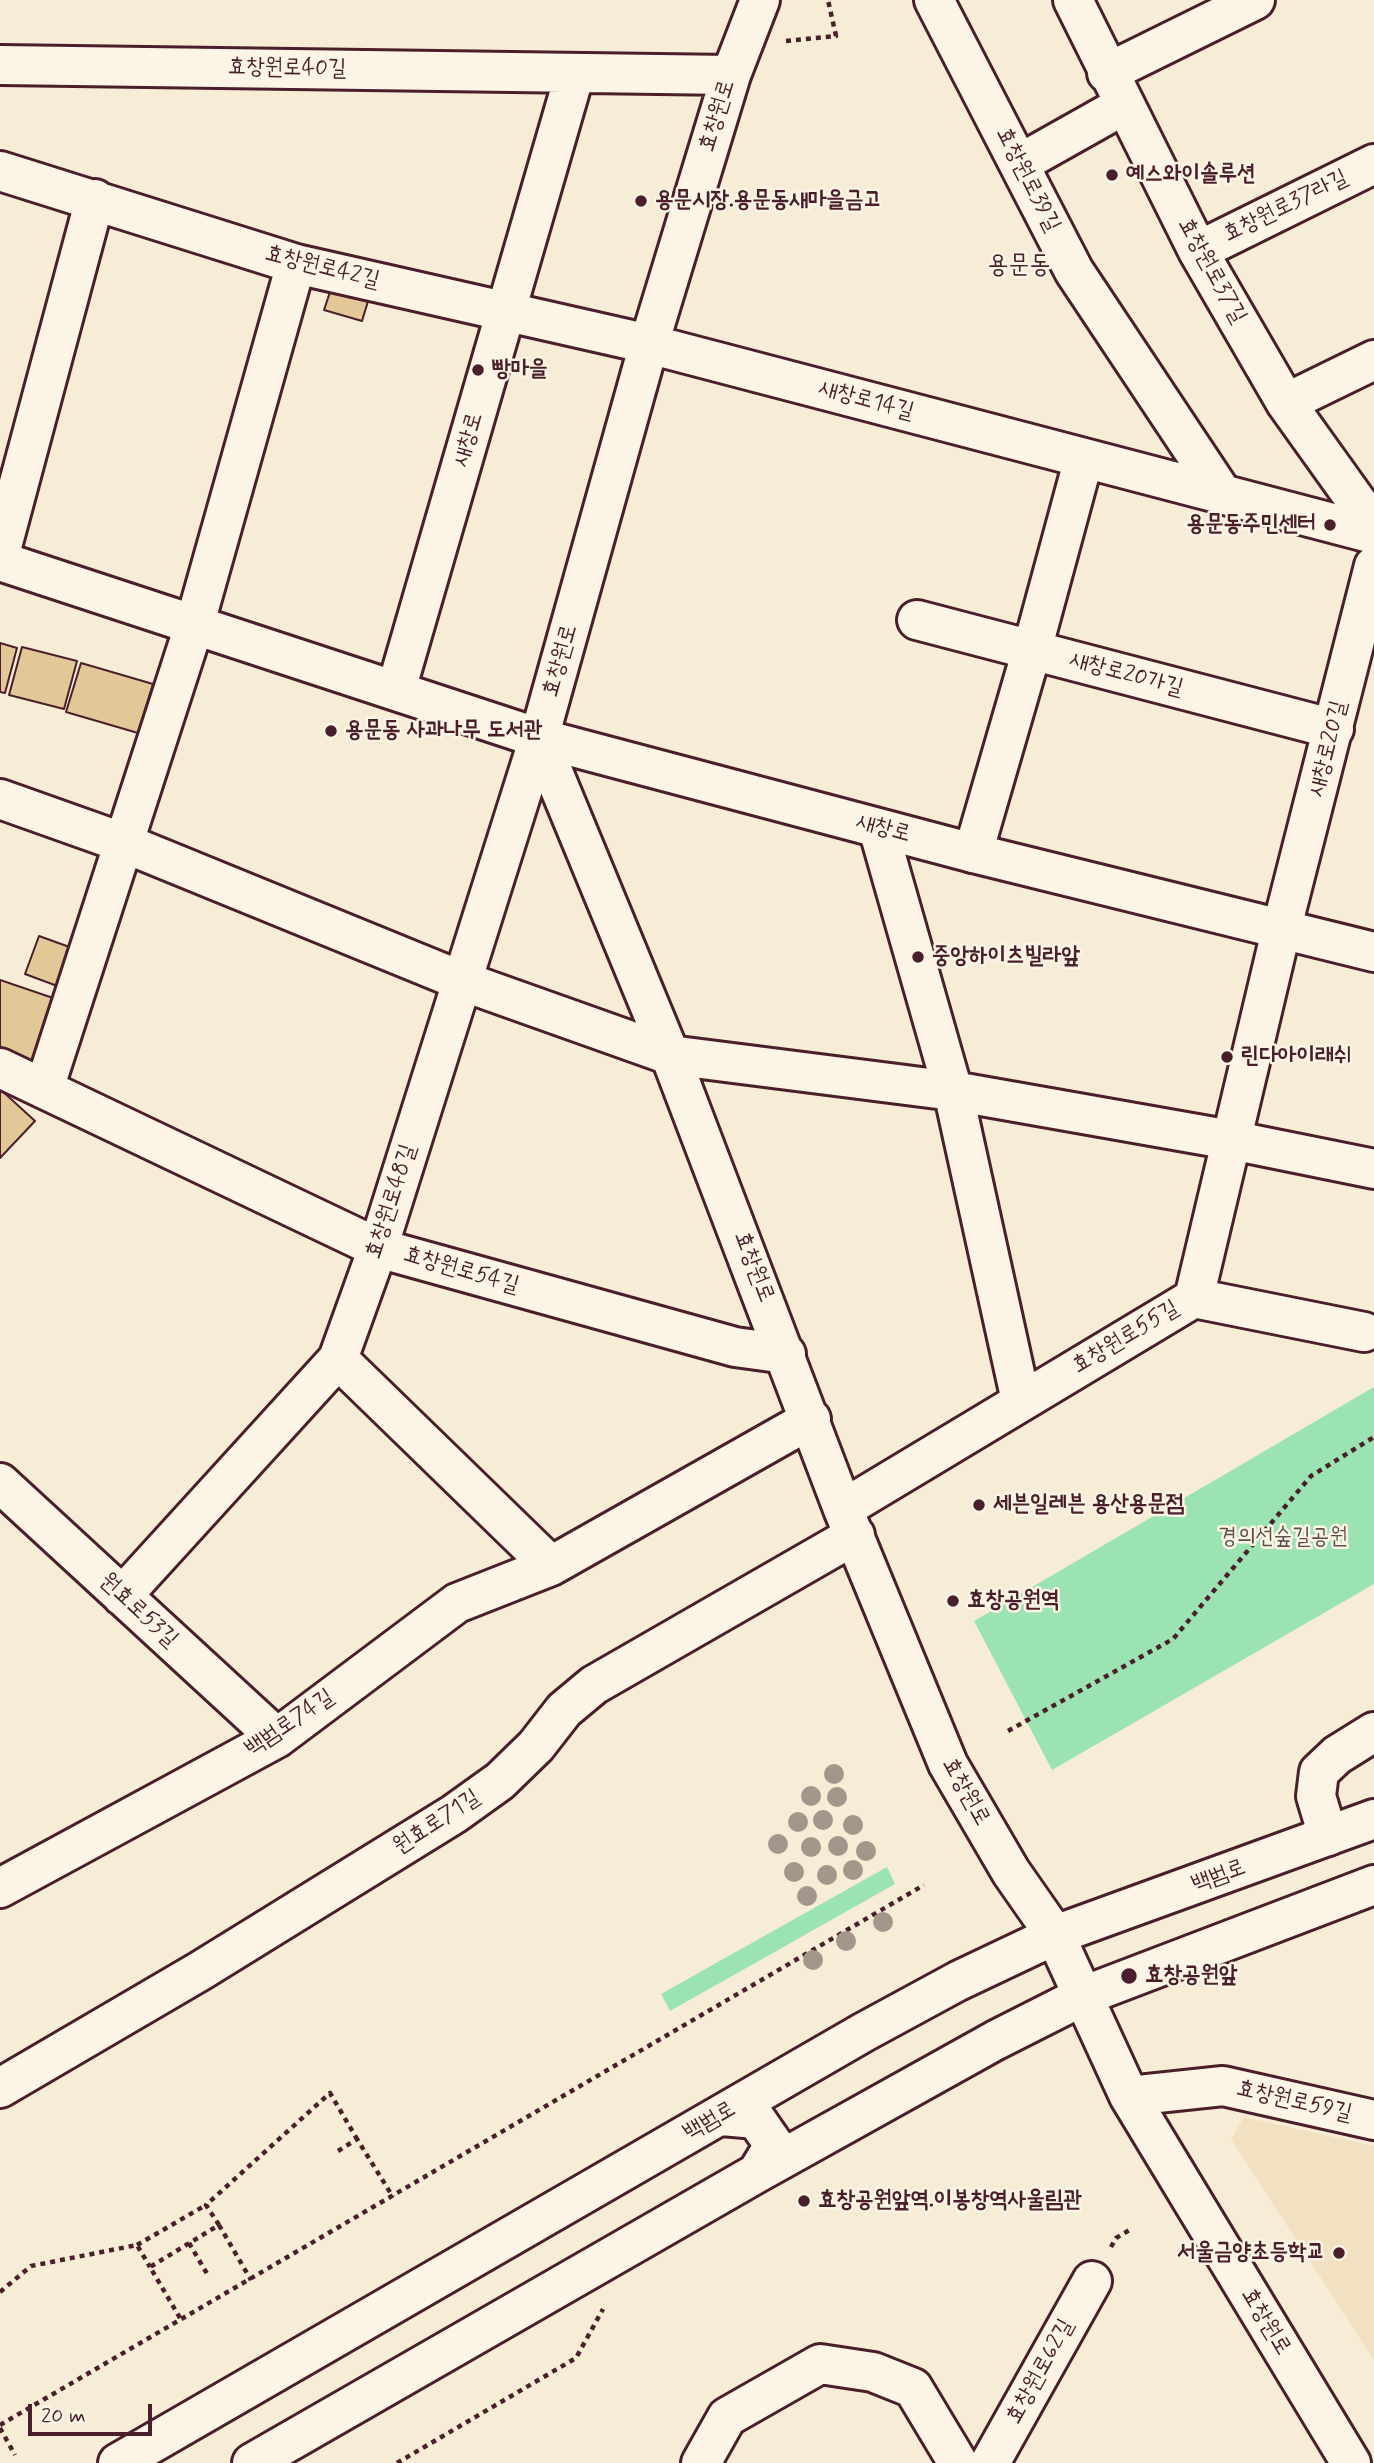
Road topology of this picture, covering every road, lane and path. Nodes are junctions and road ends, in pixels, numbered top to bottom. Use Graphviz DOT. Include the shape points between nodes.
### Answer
graph roads {
  1 [pos="760,0"];
  2 [pos="828,0"];
  3 [pos="934,0"];
  4 [pos="1073,0"];
  5 [pos="1255,0"];
  6 [pos="737,60"];
  7 [pos="0,65"];
  8 [pos="575,74"];
  9 [pos="1116,89"];
  10 [pos="1019,164"];
  11 [pos="1374,164"];
  12 [pos="0,171"];
  13 [pos="95,200"];
  14 [pos="1198,251"];
  15 [pos="296,264"];
  16 [pos="507,311"];
  17 [pos="649,344"];
  18 [pos="1374,360"];
  19 [pos="1286,403"];
  20 [pos="1084,458"];
  21 [pos="1223,495"];
  22 [pos="1374,526"];
  23 [pos="1374,534"];
  24 [pos="0,554"];
  25 [pos="0,561"];
  26 [pos="1374,566"];
  27 [pos="917,620"];
  28 [pos="195,623"];
  29 [pos="1032,650"];
  30 [pos="396,691"];
  31 [pos="1334,729"];
  32 [pos="539,738"];
  33 [pos="0,799"];
  34 [pos="878,828"];
  35 [pos="124,843"];
  36 [pos="972,853"];
  37 [pos="1281,931"];
  38 [pos="1374,951"];
  39 [pos="462,981"];
  40 [pos="670,1055"];
  41 [pos="0,1068"];
  42 [pos="44,1089"];
  43 [pos="953,1091"];
  44 [pos="1231,1140"];
  45 [pos="1374,1169"];
  46 [pos="378,1248"];
  47 [pos="1194,1298"];
  48 [pos="1364,1332"];
  49 [pos="786,1354"];
  50 [pos="338,1360"];
  51 [pos="1021,1401"];
  52 [pos="811,1419"];
  53 [pos="1374,1437"];
  54 [pos="0,1483"];
  55 [pos="849,1522"];
  56 [pos="551,1566"];
  57 [pos="122,1596"];
  58 [pos="1008,1731"];
  59 [pos="1374,1732"];
  60 [pos="277,1738"];
  61 [pos="1374,1820"];
  62 [pos="1328,1836"];
  63 [pos="1374,1870"];
  64 [pos="8,1872"];
  65 [pos="924,1885"];
  66 [pos="1374,1885"];
  67 [pos="1055,1935"];
  68 [pos="1083,1996"];
  69 [pos="0,2088"];
  70 [pos="1129,2096"];
  71 [pos="722,2116"];
  72 [pos="1374,2120"];
  73 [pos="357,2139"];
  74 [pos="338,2151"];
  75 [pos="757,2173"];
  76 [pos="393,2197"];
  77 [pos="206,2205"];
  78 [pos="219,2225"];
  79 [pos="1133,2228"];
  80 [pos="1116,2238"];
  81 [pos="189,2243"];
  82 [pos="137,2245"];
  83 [pos="150,2267"];
  84 [pos="209,2277"];
  85 [pos="251,2280"];
  86 [pos="1092,2281"];
  87 [pos="0,2292"];
  88 [pos="603,2309"];
  89 [pos="180,2318"];
  90 [pos="0,2426"];
  91 [pos="15,2455"];
  92 [pos="118,2463"];
  93 [pos="252,2463"];
  94 [pos="397,2463"];
  95 [pos="701,2463"];
  96 [pos="958,2463"];
  97 [pos="990,2463"];
  98 [pos="1351,2463"];
  1 -- 6 [label="street, 효창원로"];
  2 -- 6 [label="path" via="836,36"];
  3 -- 10 [label="street, 효창원로39길"];
  4 -- 9 [label="street, 효창원로37길"];
  5 -- 9 [label="street"];
  6 -- 8 [label="street, 효창원로40길"];
  6 -- 17 [label="street, 효창원로"];
  7 -- 8 [label="street, 효창원로40길"];
  8 -- 16 [label="street"];
  9 -- 10 [label="street"];
  9 -- 14 [label="street, 효창원로37길"];
  10 -- 21 [label="street, 효창원로39길" via="1074,271"];
  11 -- 14 [label="street, 효창원로37라길"];
  12 -- 13 [label="street, 효창원로42길"];
  13 -- 15 [label="street, 효창원로42길"];
  13 -- 24 [label="street"];
  14 -- 19 [label="street, 효창원로37길"];
  15 -- 16 [label="street, 효창원로42길"];
  15 -- 28 [label="street"];
  16 -- 17 [label="street, 효창원로42길"];
  16 -- 30 [label="street, 새창로"];
  17 -- 20 [label="street, 새창로14길"];
  17 -- 32 [label="street, 효창원로"];
  18 -- 19 [label="street"];
  19 -- 22 [label="street, 효창원로37길"];
  20 -- 21 [label="street, 새창로14길"];
  20 -- 29 [label="street"];
  21 -- 23 [label="street, 새창로14길"];
  25 -- 28 [label="street, 새창로"];
  26 -- 31 [label="street, 새창로20길"];
  27 -- 29 [label="street, 새창로20가길"];
  28 -- 30 [label="street, 새창로"];
  28 -- 35 [label="street"];
  29 -- 31 [label="street, 새창로20가길"];
  29 -- 36 [label="street"];
  30 -- 32 [label="street, 새창로"];
  31 -- 37 [label="street, 새창로20길"];
  32 -- 34 [label="street, 새창로"];
  32 -- 39 [label="street, 효창원로48길"];
  32 -- 40 [label="street, 효창원로"];
  33 -- 35 [label="street"];
  34 -- 36 [label="street, 새창로"];
  34 -- 43 [label="street"];
  35 -- 39 [label="street"];
  35 -- 42 [label="street"];
  36 -- 37 [label="street, 새창로"];
  37 -- 38 [label="street, 새창로"];
  37 -- 44 [label="street, 효창원로55길"];
  39 -- 40 [label="street"];
  39 -- 46 [label="street, 효창원로48길"];
  40 -- 43 [label="street"];
  40 -- 49 [label="street, 효창원로"];
  41 -- 42 [label="street, 효창원로54길"];
  42 -- 46 [label="street, 효창원로54길"];
  43 -- 44 [label="street"];
  43 -- 51 [label="street"];
  44 -- 45 [label="street"];
  44 -- 47 [label="street, 효창원로55길"];
  46 -- 49 [label="street, 효창원로54길" via="735,1347"];
  46 -- 50 [label="street, 효창원로48길"];
  47 -- 48 [label="street"];
  47 -- 51 [label="street, 효창원로55길"];
  49 -- 52 [label="street, 효창원로"];
  50 -- 56 [label="street"];
  50 -- 57 [label="street, 효창원로48길"];
  51 -- 55 [label="street, 효창원로55길"];
  52 -- 55 [label="street, 효창원로"];
  52 -- 56 [label="street, 백범로74길"];
  53 -- 58 [label="path" via="1311,1476 1173,1639"];
  54 -- 57 [label="street, 원효로53길"];
  55 -- 67 [label="street, 효창원로" via="948,1765 1011,1872"];
  55 -- 69 [label="street, 원효로71길" via="594,1685 564,1710 500,1781 454,1814"];
  56 -- 60 [label="street, 백범로74길" via="457,1603"];
  57 -- 60 [label="street, 원효로53길"];
  59 -- 62 [label="street" via="1319,1772 1316,1796"];
  60 -- 64 [label="street, 백범로74길"];
  61 -- 62 [label="street, 백범로"];
  61 -- 63 [label="street" via="1354,1846 1361,1866"];
  62 -- 67 [label="street, 백범로"];
  65 -- 76 [label="path"];
  66 -- 68 [label="street"];
  67 -- 68 [label="street, 효창원로"];
  67 -- 71 [label="street, 백범로" via="863,2032"];
  68 -- 70 [label="street, 효창원로"];
  68 -- 75 [label="street"];
  70 -- 72 [label="street, 효창원로59길" via="1223,2086"];
  70 -- 98 [label="street, 효창원로"];
  71 -- 75 [label="street" via="756,2119 774,2145"];
  71 -- 92 [label="street, 백범로"];
  73 -- 74 [label="path"];
  73 -- 76 [label="path"];
  73 -- 77 [label="path" via="330,2093"];
  75 -- 93 [label="street"];
  76 -- 85 [label="path"];
  77 -- 78 [label="path"];
  77 -- 82 [label="path"];
  78 -- 81 [label="path"];
  78 -- 85 [label="path"];
  79 -- 80 [label="path"];
  81 -- 83 [label="path"];
  81 -- 84 [label="path"];
  82 -- 83 [label="path"];
  82 -- 87 [label="path" via="31,2266"];
  83 -- 89 [label="path"];
  85 -- 89 [label="path"];
  86 -- 97 [label="street, 효창원로62길"];
  88 -- 94 [label="path" via="576,2358"];
  89 -- 90 [label="path"];
  90 -- 91 [label="path"];
  95 -- 96 [label="street" via="727,2417 820,2364 873,2372 913,2388"];
}
